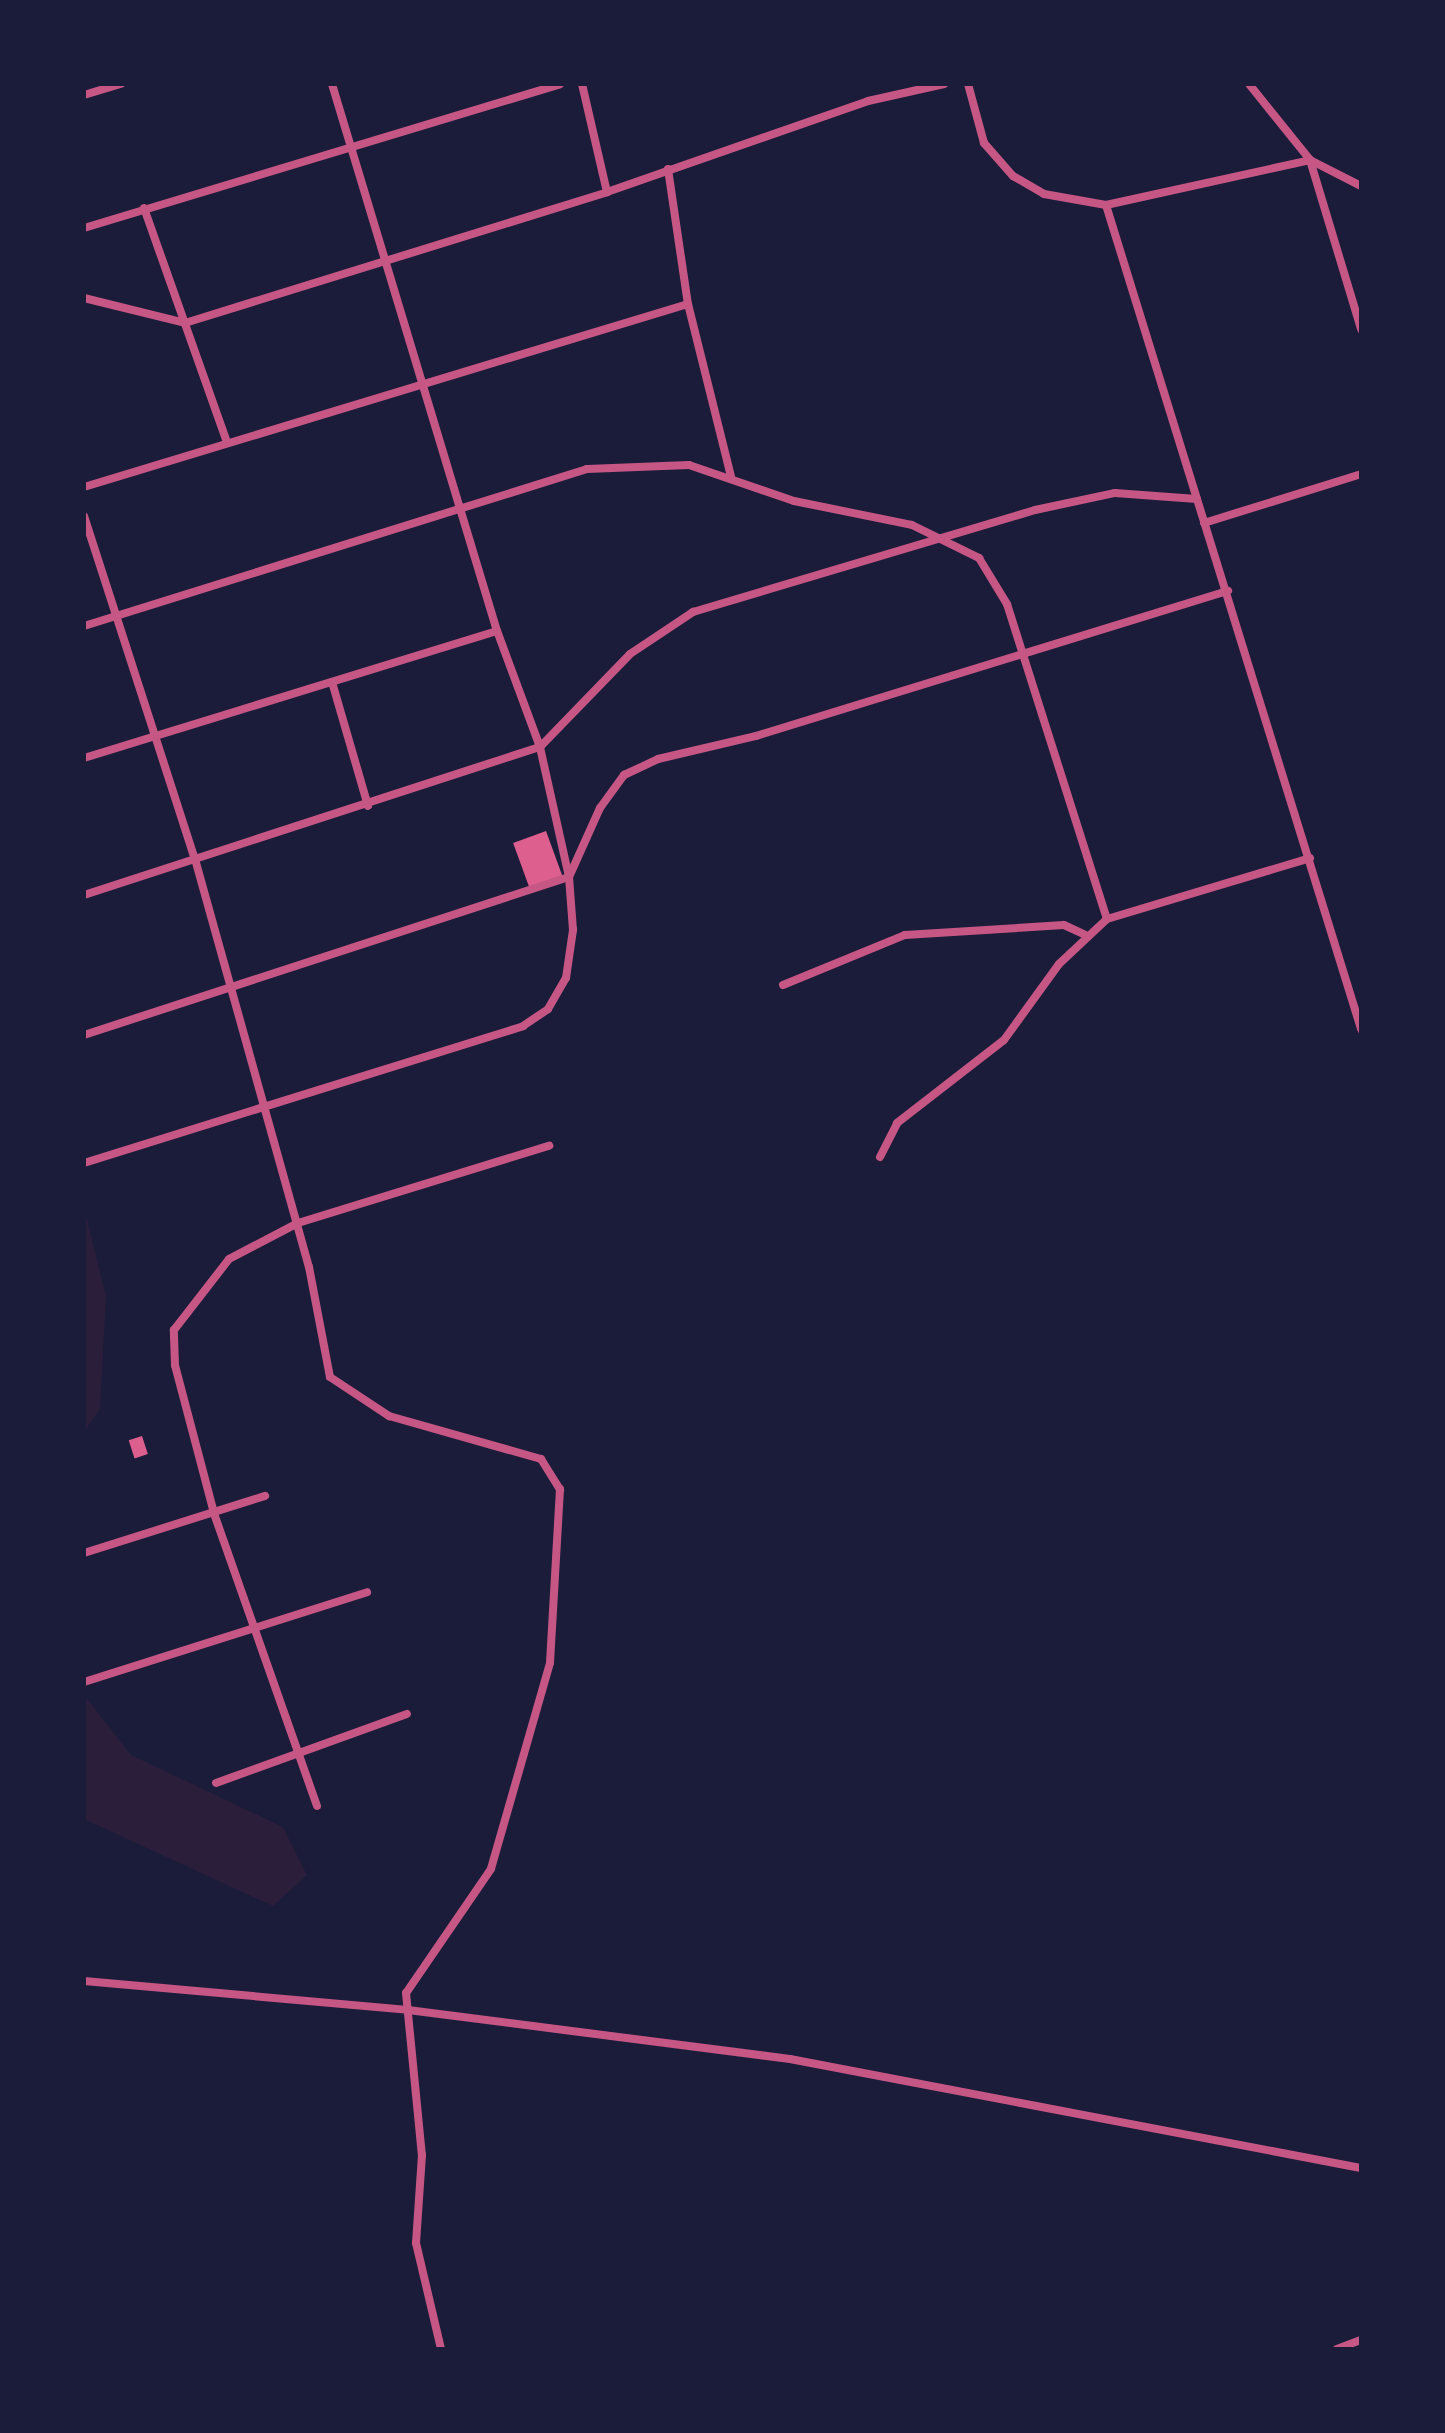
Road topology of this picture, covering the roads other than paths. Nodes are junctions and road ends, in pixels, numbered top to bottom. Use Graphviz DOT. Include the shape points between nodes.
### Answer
graph roads {
  1 [pos="121,84"];
  2 [pos="332,84"];
  3 [pos="560,84"];
  4 [pos="582,84"];
  5 [pos="944,84"];
  6 [pos="968,84"];
  7 [pos="1249,84"];
  8 [pos="84,95"];
  9 [pos="351,143"];
  10 [pos="1310,160"];
  11 [pos="668,169"];
  12 [pos="1361,186"];
  13 [pos="607,192"];
  14 [pos="1106,205"];
  15 [pos="144,208"];
  16 [pos="84,228"];
  17 [pos="387,261"];
  18 [pos="84,298"];
  19 [pos="688,304"];
  20 [pos="185,323"];
  21 [pos="1361,329"];
  22 [pos="426,384"];
  23 [pos="226,439"];
  24 [pos="1361,474"];
  25 [pos="731,477"];
  26 [pos="84,487"];
  27 [pos="1197,499"];
  28 [pos="461,507"];
  29 [pos="84,516"];
  30 [pos="1204,523"];
  31 [pos="948,538"];
  32 [pos="1228,591"];
  33 [pos="117,616"];
  34 [pos="84,626"];
  35 [pos="497,631"];
  36 [pos="1027,653"];
  37 [pos="332,682"];
  38 [pos="154,736"];
  39 [pos="540,747"];
  40 [pos="84,758"];
  41 [pos="368,806"];
  42 [pos="1310,858"];
  43 [pos="195,859"];
  44 [pos="569,877"];
  45 [pos="84,895"];
  46 [pos="1107,919"];
  47 [pos="1085,935"];
  48 [pos="783,985"];
  49 [pos="230,986"];
  50 [pos="1361,1029"];
  51 [pos="84,1035"];
  52 [pos="262,1110"];
  53 [pos="549,1146"];
  54 [pos="880,1157"];
  55 [pos="84,1163"];
  56 [pos="298,1223"];
  57 [pos="265,1496"];
  58 [pos="214,1513"];
  59 [pos="84,1553"];
  60 [pos="367,1592"];
  61 [pos="254,1631"];
  62 [pos="84,1682"];
  63 [pos="407,1714"];
  64 [pos="296,1752"];
  65 [pos="216,1783"];
  66 [pos="317,1806"];
  67 [pos="84,1981"];
  68 [pos="408,2010"];
  69 [pos="1361,2168"];
  70 [pos="1361,2340"];
  71 [pos="441,2349"];
  72 [pos="1337,2349"];
  1 -- 8 [label="street"];
  2 -- 9 [label="street"];
  3 -- 9 [label="street"];
  4 -- 13 [label="street"];
  5 -- 11 [label="street" via="868,101"];
  6 -- 14 [label="street" via="984,143 1013,176 1044,194"];
  7 -- 10 [label="street"];
  9 -- 15 [label="street"];
  9 -- 17 [label="street"];
  10 -- 12 [label="street"];
  10 -- 14 [label="street"];
  10 -- 21 [label="street"];
  11 -- 13 [label="street"];
  11 -- 19 [label="street"];
  13 -- 17 [label="street"];
  14 -- 27 [label="street"];
  15 -- 16 [label="street"];
  15 -- 20 [label="street"];
  17 -- 20 [label="street"];
  17 -- 22 [label="street"];
  18 -- 20 [label="street"];
  19 -- 22 [label="street"];
  19 -- 25 [label="street"];
  20 -- 23 [label="street"];
  22 -- 23 [label="street"];
  22 -- 28 [label="street"];
  23 -- 26 [label="street"];
  24 -- 30 [label="street"];
  25 -- 28 [label="street" via="689,465 587,469"];
  25 -- 31 [label="street" via="794,501"];
  27 -- 30 [label="street"];
  27 -- 31 [label="street" via="1115,493"];
  28 -- 33 [label="street"];
  28 -- 35 [label="street"];
  29 -- 33 [label="street"];
  30 -- 32 [label="street"];
  31 -- 36 [label="street" via="979,558"];
  31 -- 39 [label="street" via="693,612 630,654"];
  32 -- 36 [label="street"];
  32 -- 42 [label="street"];
  33 -- 34 [label="street"];
  33 -- 38 [label="street"];
  35 -- 37 [label="street"];
  35 -- 39 [label="street"];
  36 -- 44 [label="street" via="624,775"];
  36 -- 46 [label="street"];
  37 -- 38 [label="street"];
  37 -- 41 [label="street"];
  38 -- 40 [label="street"];
  38 -- 43 [label="street"];
  39 -- 41 [label="street"];
  39 -- 44 [label="street"];
  41 -- 43 [label="street"];
  42 -- 46 [label="street"];
  42 -- 50 [label="street"];
  43 -- 45 [label="street"];
  43 -- 49 [label="street"];
  44 -- 49 [label="street"];
  44 -- 52 [label="street" via="573,930 566,978 548,1009 523,1026"];
  46 -- 47 [label="street"];
  47 -- 48 [label="street" via="1064,925 905,935"];
  47 -- 54 [label="street" via="1004,1040 897,1123"];
  49 -- 51 [label="street"];
  49 -- 52 [label="street"];
  52 -- 55 [label="street"];
  52 -- 56 [label="street"];
  53 -- 56 [label="street"];
  56 -- 58 [label="street" via="229,1259 174,1330 175,1365"];
  56 -- 68 [label="street" via="337,1384 389,1416 541,1459 560,1489 550,1663 491,1869 480,1894 411,1979"];
  57 -- 58 [label="street"];
  58 -- 59 [label="street"];
  58 -- 61 [label="street"];
  60 -- 61 [label="street"];
  61 -- 62 [label="street"];
  61 -- 64 [label="street"];
  63 -- 64 [label="street"];
  64 -- 65 [label="street"];
  64 -- 66 [label="street"];
  67 -- 68 [label="street"];
  68 -- 69 [label="street" via="790,2059"];
  68 -- 71 [label="street" via="422,2155 416,2243"];
  70 -- 72 [label="street"];
}
